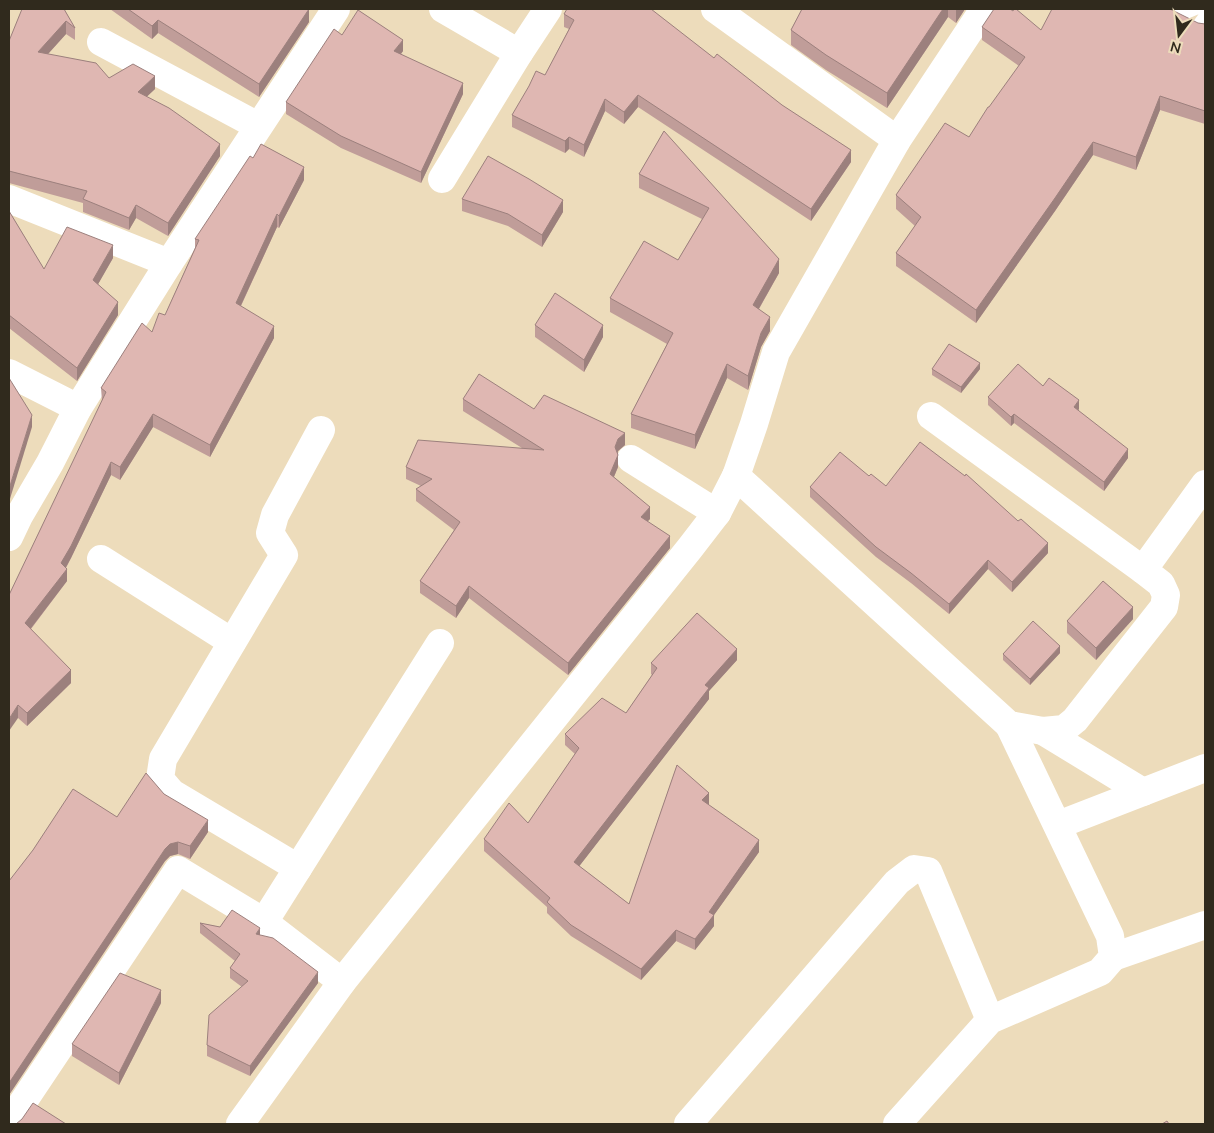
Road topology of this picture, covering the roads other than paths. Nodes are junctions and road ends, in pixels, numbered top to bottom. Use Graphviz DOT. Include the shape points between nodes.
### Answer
graph roads {
  1 [pos="336,9"];
  2 [pos="443,9"];
  3 [pos="548,9"];
  4 [pos="715,9"];
  5 [pos="984,9"];
  6 [pos="1178,9"];
  7 [pos="1205,22"];
  8 [pos="101,42"];
  9 [pos="519,53"];
  10 [pos="258,126"];
  11 [pos="897,140"];
  12 [pos="442,178"];
  13 [pos="9,199"];
  14 [pos="169,263"];
  15 [pos="9,373"];
  16 [pos="78,408"];
  17 [pos="931,416"];
  18 [pos="321,430"];
  19 [pos="632,459"];
  20 [pos="736,476"];
  21 [pos="1205,484"];
  22 [pos="717,513"];
  23 [pos="12,521"];
  24 [pos="101,559"];
  25 [pos="1143,570"];
  26 [pos="232,642"];
  27 [pos="440,643"];
  28 [pos="1009,725"];
  29 [pos="1043,731"];
  30 [pos="1205,768"];
  31 [pos="1143,792"];
  32 [pos="1058,826"];
  33 [pos="298,868"];
  34 [pos="264,922"];
  35 [pos="1205,925"];
  36 [pos="1113,957"];
  37 [pos="342,982"];
  38 [pos="990,1020"];
  39 [pos="9,1123"];
  40 [pos="240,1124"];
  41 [pos="688,1124"];
  42 [pos="897,1124"];
  1 -- 10 [label="street"];
  2 -- 9 [label="street"];
  3 -- 9 [label="street"];
  4 -- 11 [label="street"];
  5 -- 11 [label="street"];
  6 -- 7 [label="street"];
  8 -- 10 [label="street"];
  9 -- 12 [label="street"];
  10 -- 14 [label="street"];
  11 -- 20 [label="street" via="776,352"];
  13 -- 14 [label="street"];
  14 -- 16 [label="street"];
  15 -- 16 [label="street"];
  16 -- 23 [label="street" via="50,463"];
  17 -- 25 [label="street"];
  18 -- 26 [label="street" via="275,516 270,533 284,555"];
  19 -- 22 [label="street"];
  20 -- 22 [label="street"];
  20 -- 28 [label="street"];
  21 -- 25 [label="street"];
  22 -- 37 [label="street"];
  24 -- 26 [label="street"];
  25 -- 29 [label="street" via="1161,584 1166,595 1164,607 1075,720 1064,729"];
  26 -- 33 [label="street" via="163,759 160,780 172,793"];
  27 -- 33 [label="street"];
  28 -- 29 [label="street"];
  28 -- 32 [label="street"];
  29 -- 31 [label="street"];
  30 -- 31 [label="street"];
  31 -- 32 [label="street"];
  32 -- 36 [label="street" via="1110,936"];
  33 -- 34 [label="street"];
  34 -- 37 [label="street"];
  34 -- 39 [label="street" via="178,870"];
  35 -- 36 [label="street"];
  36 -- 38 [label="street" via="1100,972"];
  37 -- 40 [label="street"];
  38 -- 41 [label="street" via="928,871 914,869 897,882"];
  38 -- 42 [label="street"];
}
